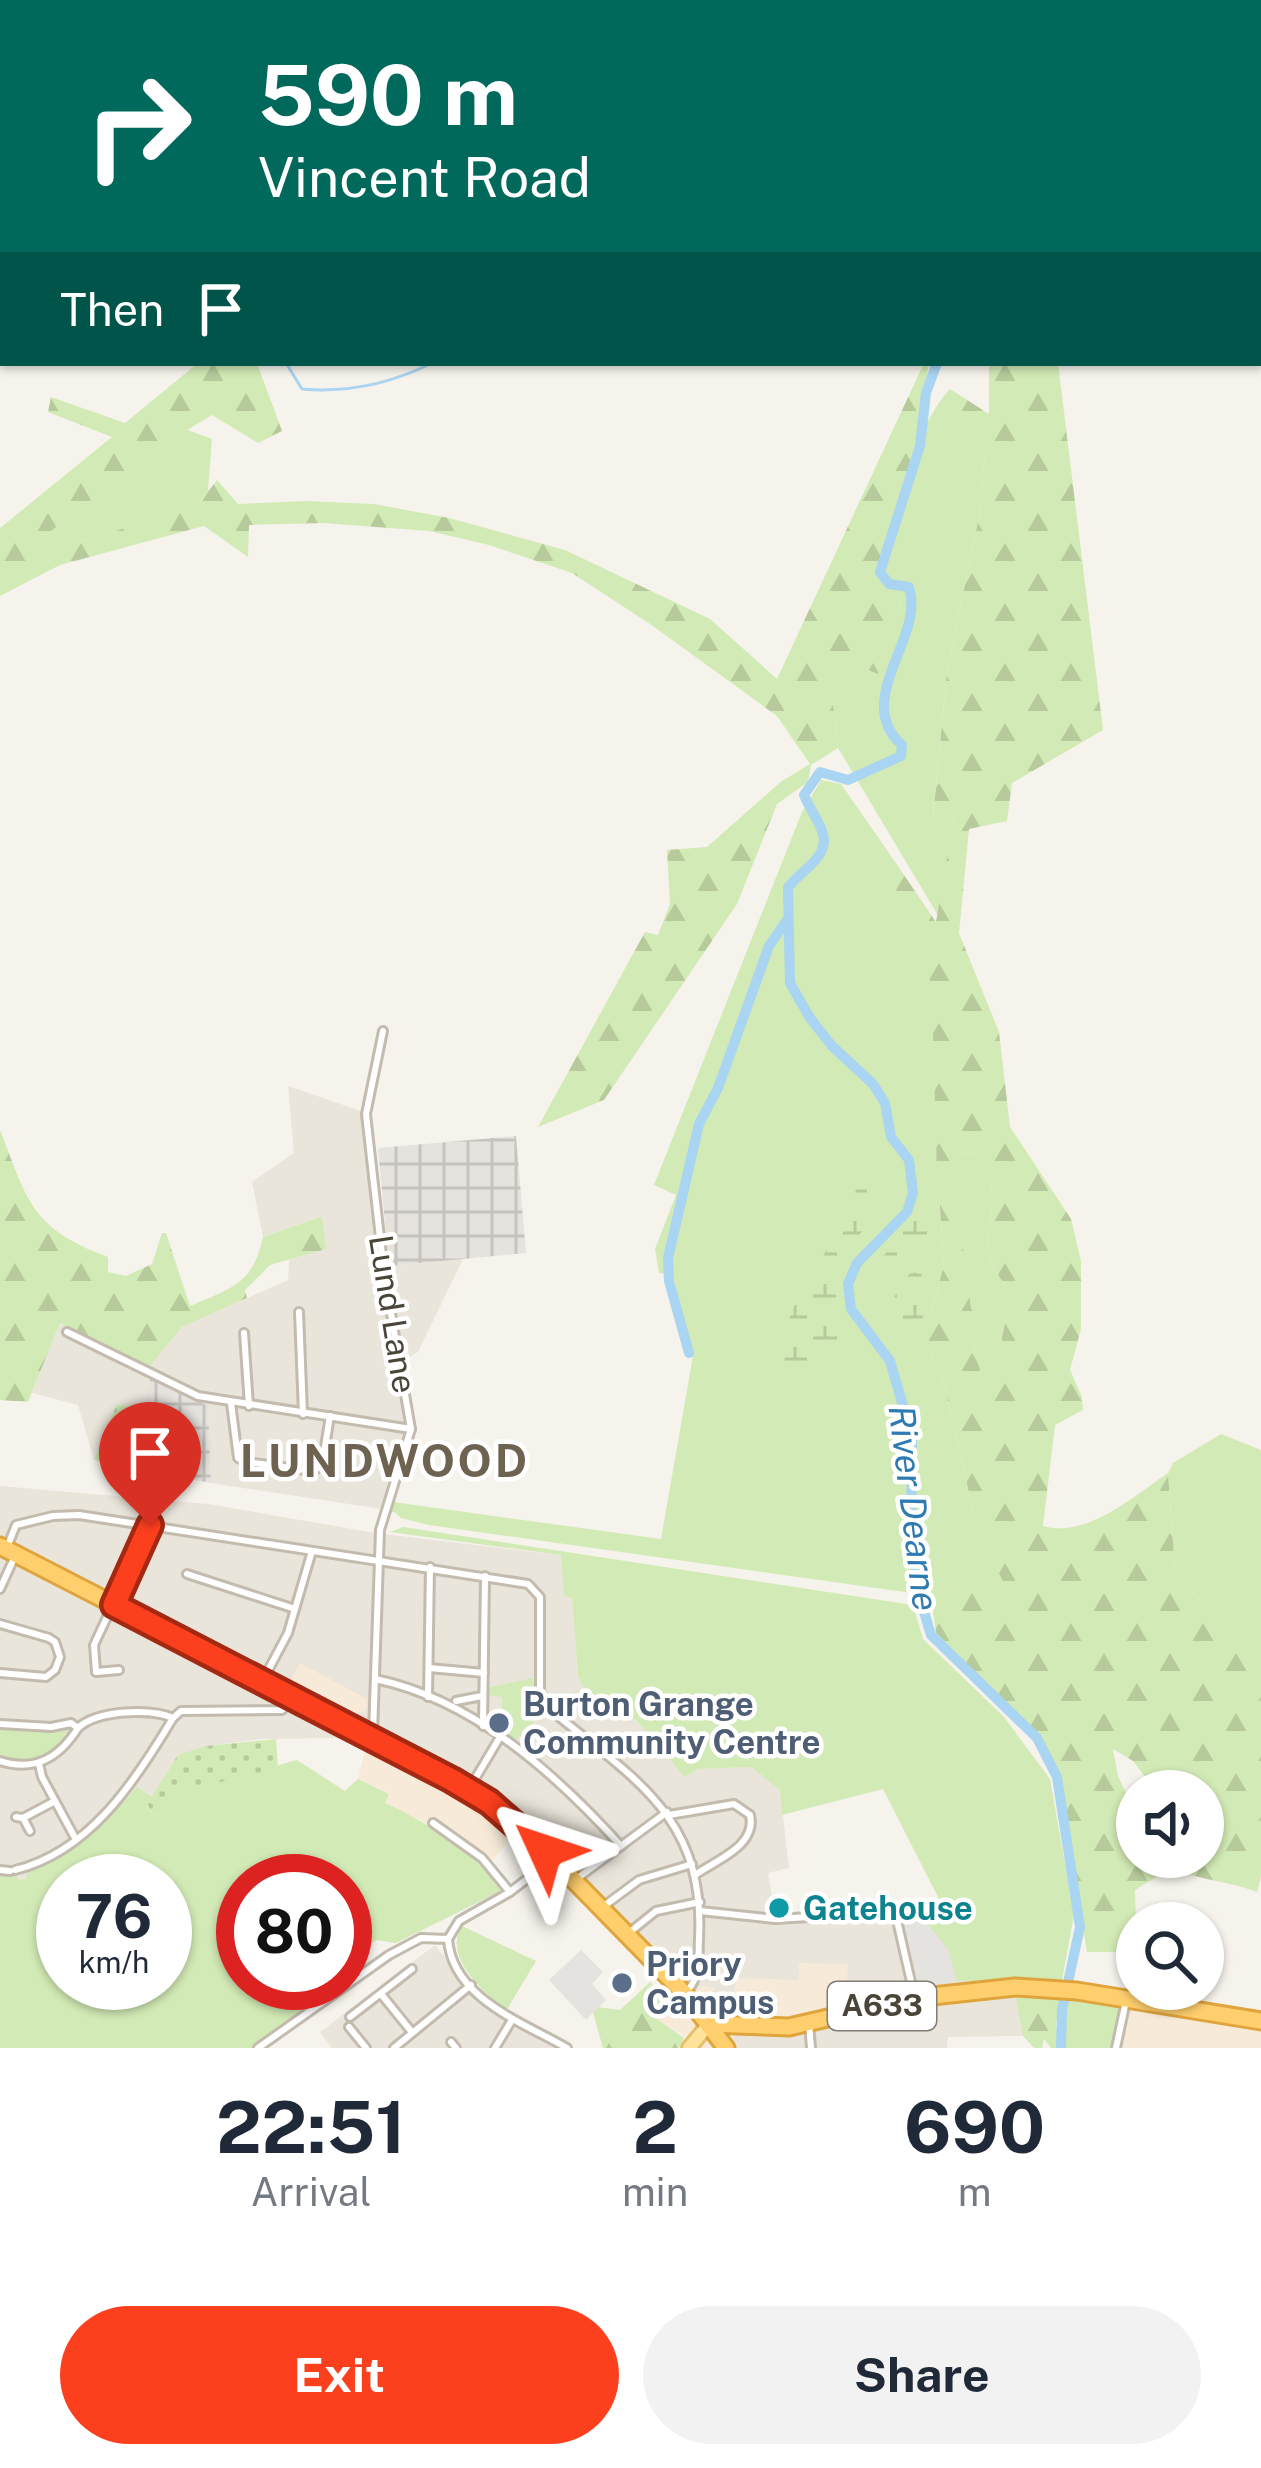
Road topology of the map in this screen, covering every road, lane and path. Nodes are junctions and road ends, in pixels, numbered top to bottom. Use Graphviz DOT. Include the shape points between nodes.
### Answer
graph roads {
  1 [pos="383,1031"];
  2 [pos="298,1312"];
  3 [pos="68,1332"];
  4 [pos="244,1334"];
  5 [pos="231,1403"];
  6 [pos="249,1406"];
  7 [pos="303,1414"];
  8 [pos="330,1416"];
  9 [pos="411,1429"];
  10 [pos="150,1525"];
  11 [pos="312,1549"];
  12 [pos="8,1550"];
  13 [pos="377,1559"];
  14 [pos="430,1567"];
  15 [pos="187,1574"];
  16 [pos="3,1575"];
  17 [pos="485,1576"];
  18 [pos="0,1588"];
  19 [pos="114,1605"];
  20 [pos="295,1610"];
  21 [pos="0,1624"];
  22 [pos="429,1668"];
  23 [pos="119,1670"];
  24 [pos="96,1672"];
  25 [pos="0,1673"];
  26 [pos="85,1673"];
  27 [pos="484,1673"];
  28 [pos="374,1679"];
  29 [pos="262,1682"];
  30 [pos="484,1696"];
  31 [pos="292,1697"];
  32 [pos="428,1697"];
  33 [pos="456,1701"];
  34 [pos="173,1718"];
  35 [pos="0,1724"];
  36 [pos="483,1726"];
  37 [pos="78,1728"];
  38 [pos="500,1737"];
  39 [pos="373,1738"];
  40 [pos="0,1760"];
  41 [pos="39,1764"];
  42 [pos="469,1789"];
  43 [pos="56,1802"];
  44 [pos="668,1813"];
  45 [pos="434,1822"];
  46 [pos="30,1831"];
  47 [pos="74,1837"];
  48 [pos="621,1846"];
  49 [pos="553,1859"];
  50 [pos="692,1864"];
  51 [pos="0,1870"];
  52 [pos="694,1875"];
  53 [pos="579,1876"];
  54 [pos="510,1892"];
  55 [pos="700,1907"];
  56 [pos="601,1908"];
  57 [pos="826,1916"];
  58 [pos="877,1916"];
  59 [pos="627,1934"];
  60 [pos="448,1939"];
  61 [pos="412,1969"];
  62 [pos="471,1985"];
  63 [pos="381,1994"];
  64 [pos="685,1994"];
  65 [pos="914,1998"];
  66 [pos="1116,1999"];
  67 [pos="1124,2010"];
  68 [pos="1187,2010"];
  69 [pos="350,2017"];
  70 [pos="512,2020"];
  71 [pos="1261,2021"];
  72 [pos="809,2023"];
  73 [pos="709,2024"];
  74 [pos="349,2027"];
  75 [pos="411,2031"];
  76 [pos="556,2045"];
  77 [pos="258,2048"];
  78 [pos="366,2048"];
  79 [pos="394,2048"];
  80 [pos="495,2048"];
  81 [pos="567,2048"];
  82 [pos="689,2048"];
  83 [pos="726,2048"];
  84 [pos="811,2048"];
  85 [pos="1116,2048"];
  1 -- 9 [label="street, Lund Lane" via="368,1134"];
  2 -- 7 [label="street"];
  3 -- 5 [label="street" via="198,1396"];
  4 -- 6 [label="street"];
  5 -- 6 [label="street"];
  5 -- 8 [label="street" via="238,1458 313,1471 322,1465"];
  6 -- 7 [label="street"];
  7 -- 8 [label="street"];
  8 -- 9 [label="street"];
  9 -- 13 [label="street, Lund Lane"];
  10 -- 11 [label="street"];
  10 -- 12 [label="street" via="53,1516 16,1525"];
  10 -- 19 [label="street"];
  11 -- 13 [label="street"];
  11 -- 20 [label="street"];
  12 -- 16 [label="street"];
  12 -- 19 [label="highway"];
  13 -- 14 [label="street"];
  13 -- 28 [label="street, Lund Lane"];
  14 -- 17 [label="street"];
  14 -- 22 [label="street"];
  15 -- 20 [label="street"];
  16 -- 18 [label="street"];
  17 -- 27 [label="street"];
  17 -- 44 [label="street" via="534,1588 542,1699"];
  19 -- 24 [label="street" via="94,1646"];
  19 -- 29 [label="highway"];
  20 -- 29 [label="street"];
  21 -- 25 [label="street" via="49,1638 60,1657 46,1677"];
  22 -- 27 [label="street"];
  22 -- 32 [label="street"];
  23 -- 24 [label="street"];
  24 -- 26 [label="street"];
  27 -- 30 [label="street"];
  28 -- 32 [label="street"];
  28 -- 39 [label="street, Lund Lane"];
  29 -- 31 [label="highway"];
  30 -- 33 [label="street"];
  30 -- 36 [label="street"];
  31 -- 34 [label="street" via="282,1710 181,1711"];
  31 -- 39 [label="highway"];
  32 -- 36 [label="street"];
  34 -- 37 [label="street" via="130,1714"];
  34 -- 47 [label="street" via="124,1792"];
  35 -- 37 [label="street"];
  36 -- 38 [label="street"];
  37 -- 41 [label="street"];
  38 -- 42 [label="street"];
  38 -- 48 [label="street"];
  39 -- 42 [label="highway"];
  40 -- 41 [label="street"];
  41 -- 43 [label="street"];
  42 -- 49 [label="highway"];
  43 -- 46 [label="street" via="19,1818"];
  43 -- 47 [label="street"];
  44 -- 48 [label="street"];
  44 -- 50 [label="street"];
  44 -- 52 [label="street" via="734,1804 750,1815 748,1839"];
  45 -- 54 [label="street" via="482,1858"];
  47 -- 51 [label="street" via="59,1855"];
  48 -- 53 [label="street"];
  49 -- 54 [label="street"];
  49 -- 56 [label="highway"];
  50 -- 52 [label="street"];
  50 -- 56 [label="street" via="639,1880"];
  52 -- 55 [label="street"];
  54 -- 60 [label="street" via="459,1921"];
  55 -- 57 [label="street"];
  55 -- 59 [label="street" via="656,1911"];
  55 -- 64 [label="street" via="697,1978"];
  56 -- 59 [label="highway"];
  58 -- 65 [label="street" via="896,1916"];
  59 -- 64 [label="highway"];
  60 -- 62 [label="street"];
  60 -- 77 [label="street" via="421,1938 388,1955"];
  61 -- 63 [label="street"];
  62 -- 70 [label="street"];
  62 -- 75 [label="street"];
  63 -- 69 [label="street"];
  63 -- 75 [label="street"];
  64 -- 73 [label="highway"];
  65 -- 66 [label="highway, A633" via="1015,1987"];
  65 -- 72 [label="highway, A633"];
  67 -- 85 [label="street"];
  68 -- 71 [label="highway, A633"];
  70 -- 76 [label="street"];
  70 -- 80 [label="street"];
  72 -- 73 [label="highway, A633"];
  72 -- 84 [label="street"];
  73 -- 82 [label="main road"];
  73 -- 83 [label="highway"];
  74 -- 78 [label="street"];
  75 -- 79 [label="street"];
  76 -- 81 [label="street"];
}
